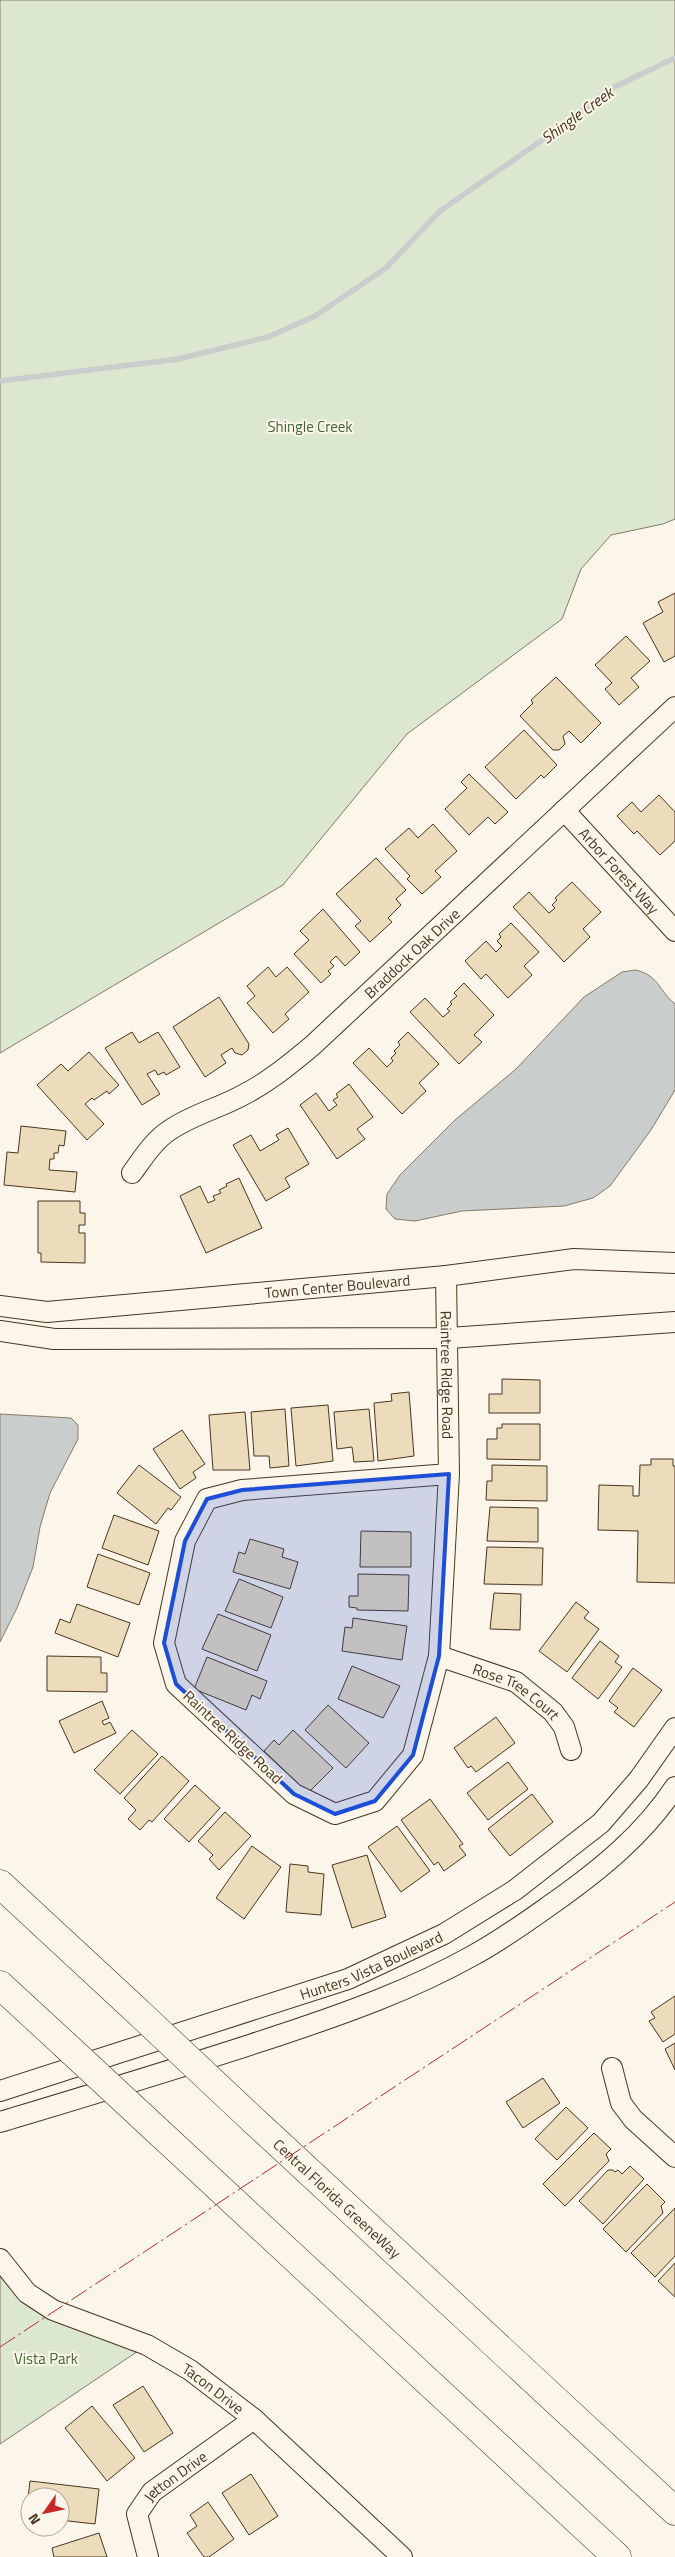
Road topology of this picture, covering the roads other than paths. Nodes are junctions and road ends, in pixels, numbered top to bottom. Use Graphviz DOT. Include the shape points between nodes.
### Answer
graph roads {
  1 [pos="675,707"];
  2 [pos="564,810"];
  3 [pos="675,931"];
  4 [pos="132,1173"];
  5 [pos="675,1262"];
  6 [pos="446,1276"];
  7 [pos="0,1306"];
  8 [pos="675,1322"];
  9 [pos="0,1331"];
  10 [pos="448,1338"];
  11 [pos="449,1474"];
  12 [pos="439,1656"];
  13 [pos="675,1728"];
  14 [pos="571,1750"];
  15 [pos="675,1787"];
  16 [pos="0,1884"];
  17 [pos="0,1985"];
  18 [pos="612,2068"];
  19 [pos="0,2091"];
  20 [pos="0,2122"];
  21 [pos="675,2157"];
  22 [pos="0,2259"];
  23 [pos="254,2419"];
  24 [pos="675,2511"];
  25 [pos="148,2557"];
  26 [pos="402,2557"];
  27 [pos="617,2557"];
  1 -- 2 [label="street, Braddock Oak Drive"];
  2 -- 3 [label="street, Arbor Forest Way"];
  2 -- 4 [label="street, Braddock Oak Drive" via="305,1052 276,1076 242,1096 169,1130 153,1144"];
  5 -- 6 [label="street, Town Center Boulevard" via="574,1259"];
  6 -- 7 [label="street, Town Center Boulevard" via="47,1312"];
  6 -- 10 [label="street, Raintree Ridge Road"];
  8 -- 10 [label="street"];
  9 -- 10 [label="street" via="54,1339"];
  10 -- 11 [label="street, Raintree Ridge Road"];
  11 -- 12 [label="street, Raintree Ridge Road"];
  11 -- 12 [label="street, Raintree Ridge Road" via="242,1490 207,1499 185,1541 164,1643 176,1684 294,1794 335,1814 375,1801 413,1754"];
  12 -- 14 [label="street, Rose Tree Court" via="516,1682 553,1712 564,1727"];
  13 -- 19 [label="street, Hunters Vista Boulevard" via="639,1779 601,1823 515,1890 444,1934 348,1979"];
  15 -- 20 [label="street" via="637,1835 592,1876 473,1956 357,2009"];
  16 -- 24 [label="highway, Central Florida GreeneWay, bridge"];
  17 -- 27 [label="highway, bridge"];
  18 -- 21 [label="street" via="621,2103 633,2119"];
  22 -- 23 [label="street, Tacon Drive" via="27,2293 53,2310 147,2345 190,2370"];
  23 -- 25 [label="street, Jetton Drive" via="152,2492 138,2514"];
  23 -- 26 [label="street, Tacon Drive"];
}
